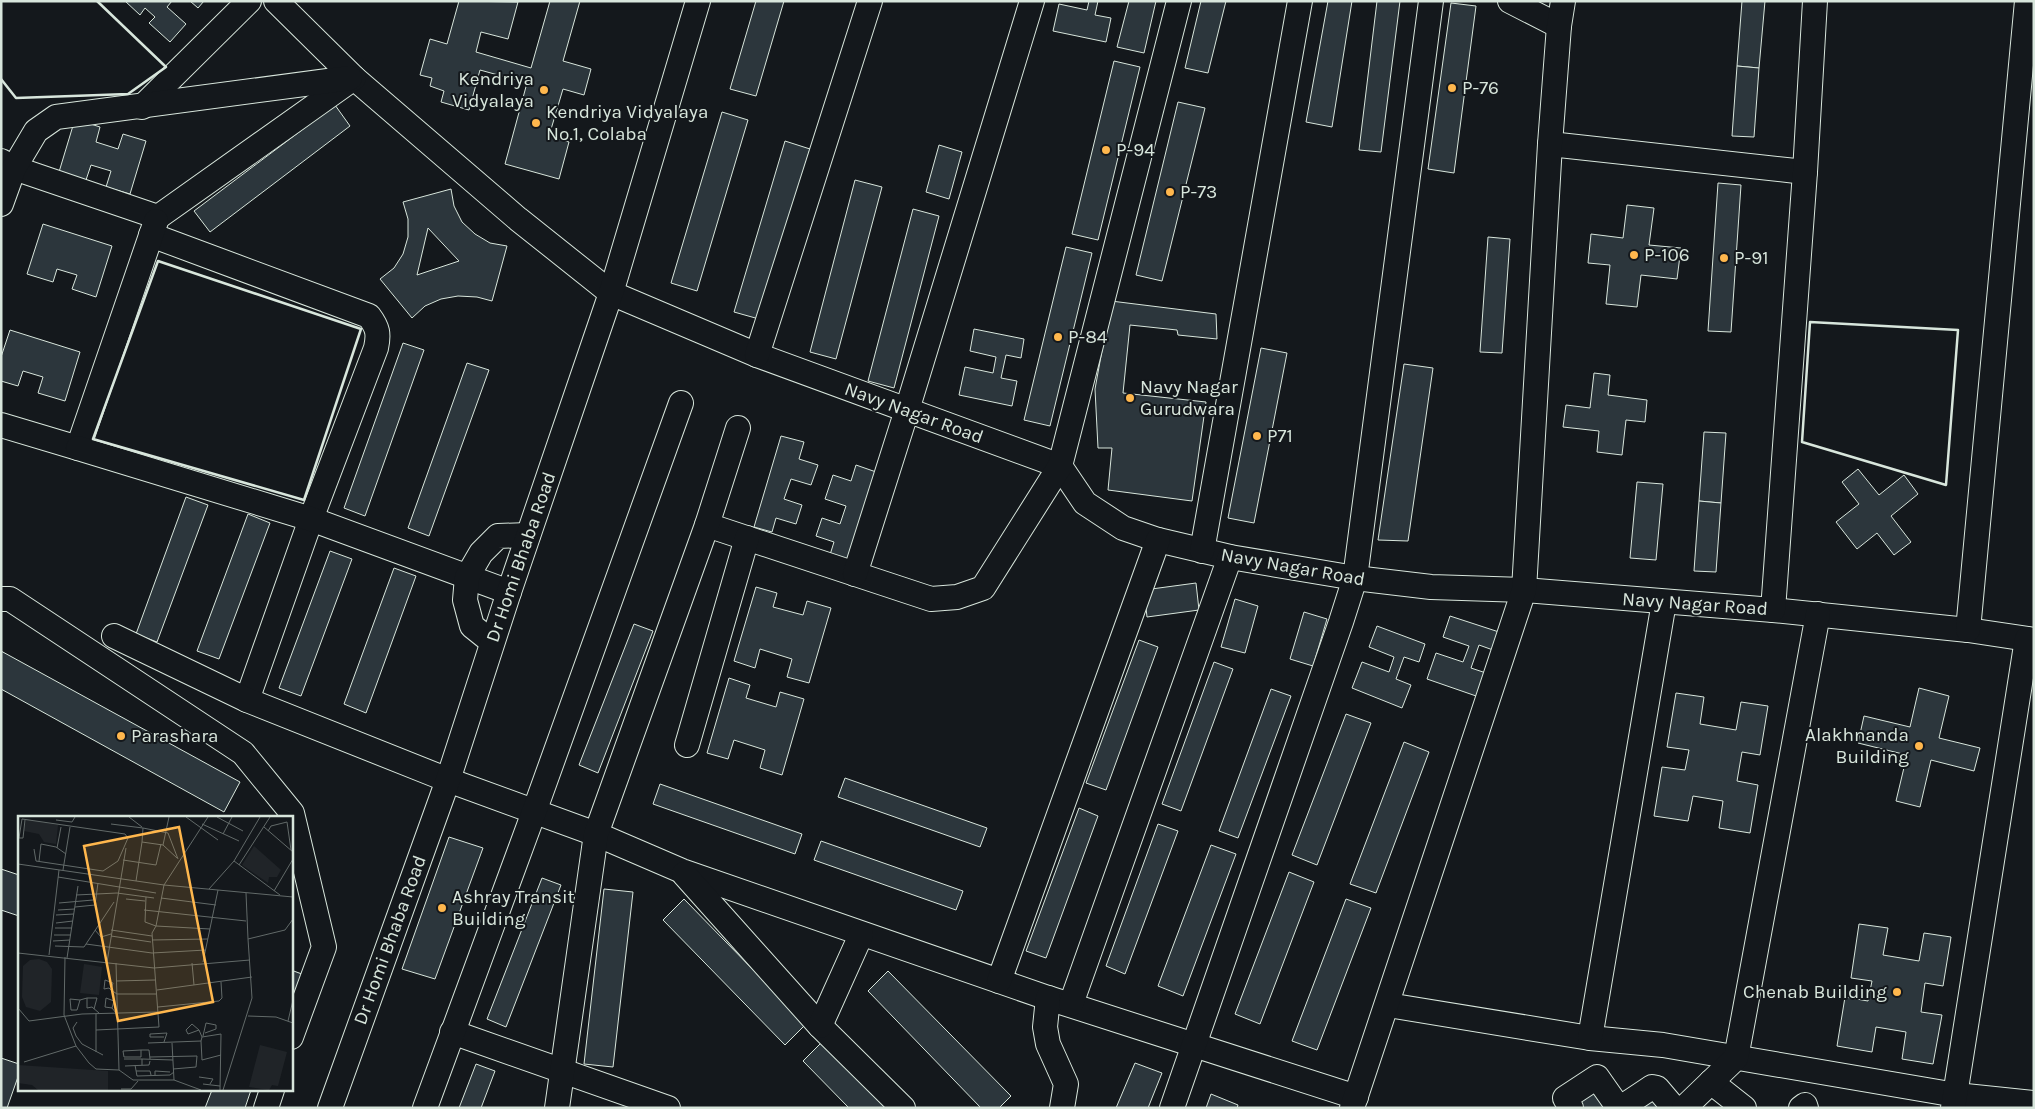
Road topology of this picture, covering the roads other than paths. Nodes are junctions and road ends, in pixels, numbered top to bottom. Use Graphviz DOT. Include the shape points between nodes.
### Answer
graph roads {
  1 [pos="249,1"];
  2 [pos="276,1"];
  3 [pos="698,1"];
  4 [pos="870,1"];
  5 [pos="1032,1"];
  6 [pos="1179,1"];
  7 [pos="1300,1"];
  8 [pos="1431,1"];
  9 [pos="1510,1"];
  10 [pos="1563,1"];
  11 [pos="1815,1"];
  12 [pos="2027,1"];
  13 [pos="1559,26"];
  14 [pos="354,78"];
  15 [pos="142,107"];
  16 [pos="1550,144"];
  17 [pos="8,164"];
  18 [pos="1805,172"];
  19 [pos="1,204"];
  20 [pos="155,226"];
  21 [pos="611,293"];
  22 [pos="757,355"];
  23 [pos="681,403"];
  24 [pos="907,410"];
  25 [pos="1,425"];
  26 [pos="738,428"];
  27 [pos="78,448"];
  28 [pos="1060,466"];
  29 [pos="311,519"];
  30 [pos="707,525"];
  31 [pos="528,536"];
  32 [pos="747,538"];
  33 [pos="1158,540"];
  34 [pos="1202,551"];
  35 [pos="1230,557"];
  36 [pos="854,574"];
  37 [pos="467,578"];
  38 [pos="1354,578"];
  39 [pos="1524,590"];
  40 [pos="509,592"];
  41 [pos="1,599"];
  42 [pos="1664,602"];
  43 [pos="1773,610"];
  44 [pos="1818,614"];
  45 [pos="1968,630"];
  46 [pos="114,636"];
  47 [pos="2030,639"];
  48 [pos="492,642"];
  49 [pos="247,700"];
  50 [pos="687,745"];
  51 [pos="448,780"];
  52 [pos="534,812"];
  53 [pos="596,834"];
  54 [pos="682,871"];
  55 [pos="861,934"];
  56 [pos="999,981"];
  57 [pos="1048,998"];
  58 [pos="1071,1004"];
  59 [pos="1388,1005"];
  60 [pos="820,1026"];
  61 [pos="452,1032"];
  62 [pos="292,1034"];
  63 [pos="1590,1038"];
  64 [pos="1194,1046"];
  65 [pos="1736,1058"];
  66 [pos="561,1070"];
  67 [pos="1711,1082"];
  68 [pos="271,1092"];
  69 [pos="1955,1101"];
  70 [pos="1354,1102"];
  71 [pos="2034,1103"];
  72 [pos="266,1108"];
  73 [pos="330,1108"];
  74 [pos="425,1108"];
  75 [pos="557,1108"];
  76 [pos="668,1108"];
  77 [pos="903,1108"];
  78 [pos="1062,1108"];
  79 [pos="1172,1108"];
  80 [pos="1571,1108"];
  81 [pos="1674,1108"];
  82 [pos="1684,1108"];
  83 [pos="1744,1108"];
  84 [pos="1801,1108"];
  85 [pos="1806,1108"];
  86 [pos="1936,1108"];
  1 -- 15 [label="street"];
  2 -- 14 [label="street, Navy Nagar Road"];
  3 -- 21 [label="street, Dr Homi Bhaba Road"];
  4 -- 22 [label="street"];
  5 -- 24 [label="street"];
  6 -- 28 [label="street"];
  7 -- 34 [label="street"];
  8 -- 38 [label="street"];
  9 -- 13 [label="street"];
  10 -- 13 [label="street"];
  11 -- 18 [label="street"];
  12 -- 45 [label="street"];
  13 -- 16 [label="street"];
  14 -- 15 [label="street"];
  14 -- 20 [label="street"];
  14 -- 21 [label="street, Navy Nagar Road" via="518,219"];
  15 -- 17 [label="street" via="56,117 36,131"];
  16 -- 18 [label="street"];
  16 -- 39 [label="street"];
  17 -- 19 [label="street"];
  17 -- 20 [label="street"];
  18 -- 43 [label="street"];
  20 -- 27 [label="street"];
  20 -- 29 [label="street" via="369,316 377,326 376,348"];
  21 -- 22 [label="street, Navy Nagar Road"];
  21 -- 31 [label="street, Dr Homi Bhaba Road"];
  22 -- 24 [label="street, Navy Nagar Road"];
  23 -- 52 [label="street"];
  24 -- 28 [label="street, Navy Nagar Road"];
  24 -- 36 [label="street"];
  25 -- 27 [label="street"];
  26 -- 30 [label="street"];
  27 -- 29 [label="street"];
  28 -- 33 [label="street, Navy Nagar Road" via="1085,504 1124,528"];
  28 -- 36 [label="street" via="983,588 957,597 931,599"];
  29 -- 37 [label="street"];
  29 -- 49 [label="street"];
  30 -- 32 [label="street"];
  30 -- 53 [label="street"];
  31 -- 37 [label="street" via="498,536 481,552"];
  31 -- 40 [label="street, Dr Homi Bhaba Road"];
  32 -- 36 [label="street"];
  32 -- 50 [label="street"];
  33 -- 34 [label="street, Navy Nagar Road"];
  33 -- 56 [label="street"];
  34 -- 35 [label="street, Navy Nagar Road"];
  35 -- 38 [label="street, Navy Nagar Road"];
  35 -- 58 [label="street"];
  37 -- 40 [label="street"];
  37 -- 48 [label="street" via="465,600 472,626"];
  38 -- 39 [label="street, Navy Nagar Road" via="1431,587"];
  38 -- 64 [label="street"];
  39 -- 42 [label="street, Navy Nagar Road"];
  39 -- 59 [label="street"];
  40 -- 48 [label="street, Dr Homi Bhaba Road"];
  41 -- 62 [label="street" via="10,599 243,753 292,813 324,947"];
  42 -- 43 [label="street, Navy Nagar Road"];
  42 -- 63 [label="street"];
  43 -- 44 [label="street, Navy Nagar Road"];
  44 -- 45 [label="street, Navy Nagar Road"];
  44 -- 65 [label="street"];
  45 -- 47 [label="street, Navy Nagar Road"];
  46 -- 49 [label="street"];
  47 -- 69 [label="street"];
  48 -- 51 [label="street, Dr Homi Bhaba Road"];
  49 -- 51 [label="street"];
  51 -- 52 [label="street"];
  51 -- 73 [label="street, Dr Homi Bhaba Road"];
  52 -- 53 [label="street"];
  52 -- 61 [label="street"];
  53 -- 54 [label="street"];
  53 -- 66 [label="street"];
  54 -- 55 [label="street"];
  54 -- 60 [label="street"];
  55 -- 56 [label="street"];
  55 -- 60 [label="street"];
  56 -- 57 [label="street"];
  57 -- 58 [label="street"];
  57 -- 78 [label="street" via="1045,1027 1048,1044 1066,1084"];
  58 -- 64 [label="street"];
  59 -- 63 [label="street"];
  59 -- 70 [label="street"];
  60 -- 77 [label="street"];
  61 -- 66 [label="street"];
  61 -- 74 [label="street"];
  63 -- 65 [label="street" via="1663,1045"];
  64 -- 70 [label="street"];
  64 -- 79 [label="street"];
  65 -- 67 [label="street"];
  65 -- 69 [label="street"];
  66 -- 75 [label="street"];
  66 -- 76 [label="street"];
  67 -- 82 [label="street"];
  67 -- 83 [label="street"];
  68 -- 72 [label="street"];
  69 -- 71 [label="street"];
  69 -- 86 [label="street"];
  80 -- 81 [label="street" via="1565,1098 1597,1077 1618,1107 1652,1087 1657,1088"];
  84 -- 85 [label="street" via="1805,1105"];
}
